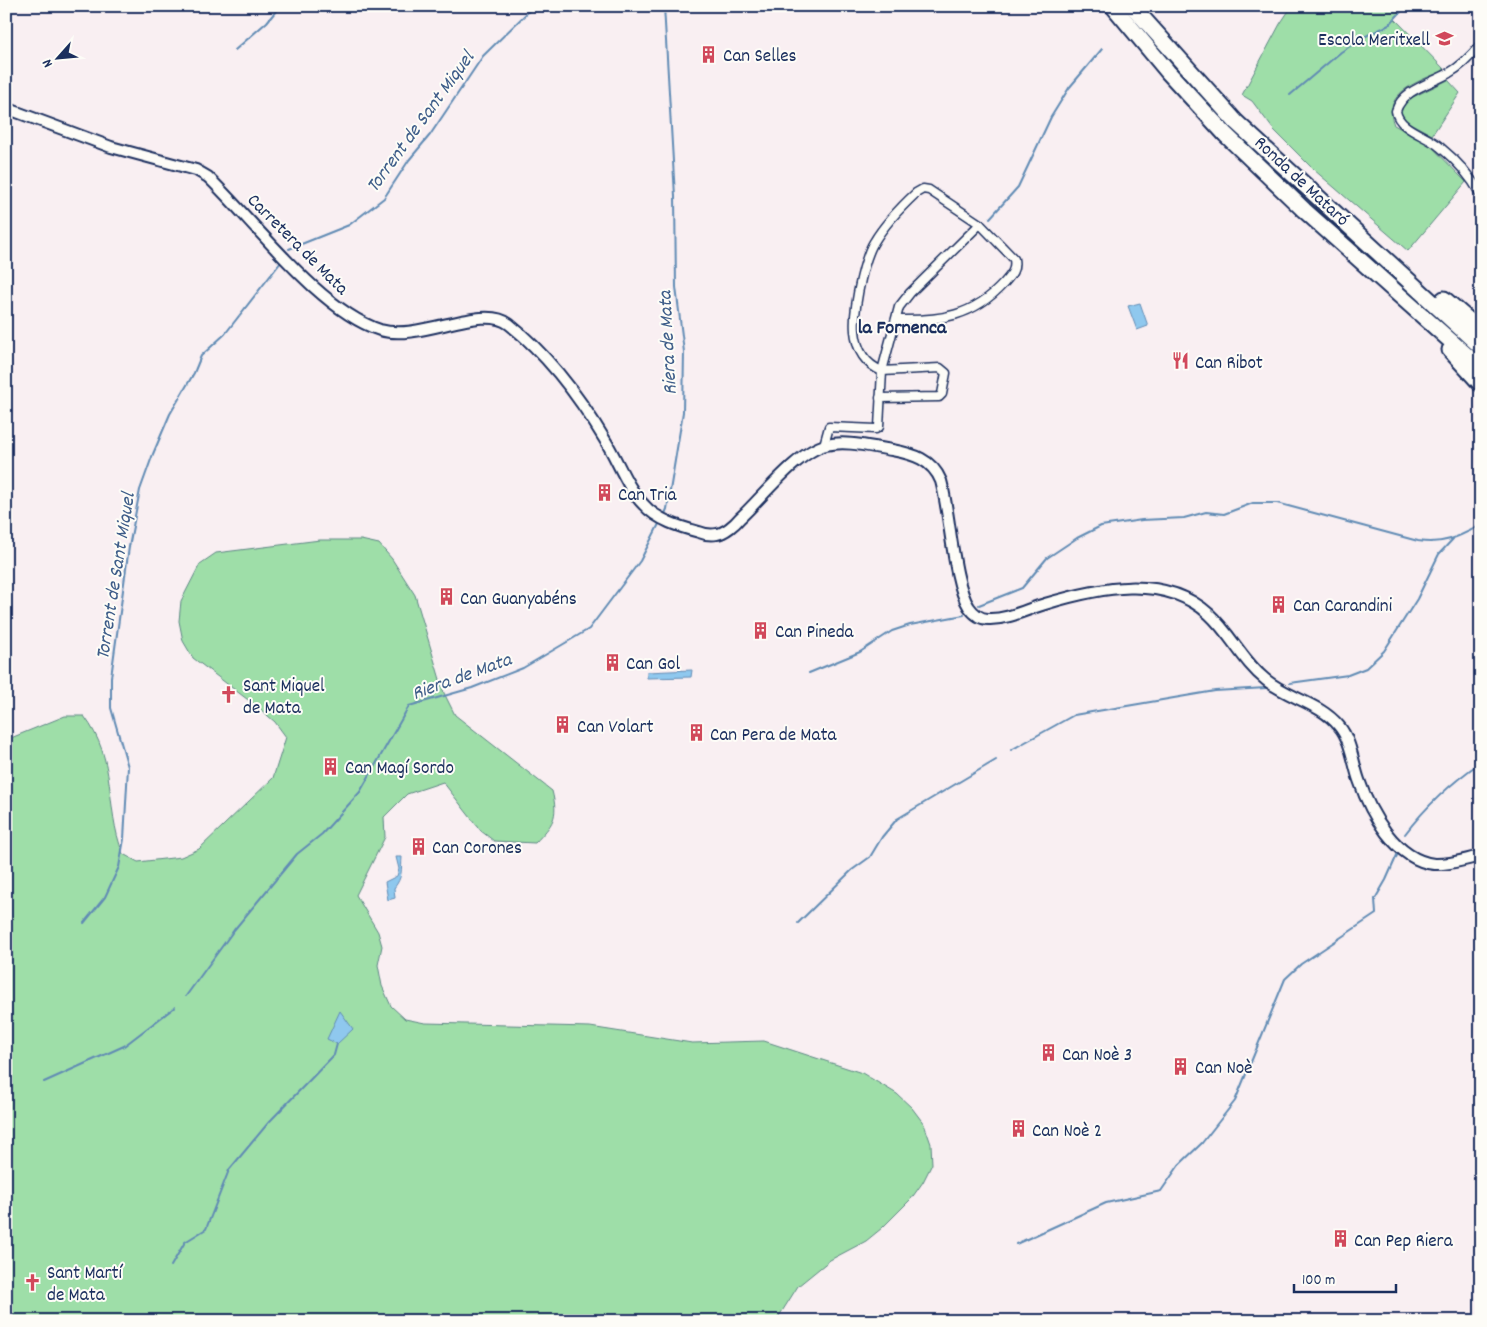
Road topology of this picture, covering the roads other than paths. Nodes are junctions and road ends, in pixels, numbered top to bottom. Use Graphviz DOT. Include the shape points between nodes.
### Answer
graph roads {
  1 [pos="1113,6"];
  2 [pos="1132,6"];
  3 [pos="1143,6"];
  4 [pos="1481,44"];
  5 [pos="1168,48"];
  6 [pos="6,108"];
  7 [pos="1480,190"];
  8 [pos="1317,199"];
  9 [pos="980,224"];
  10 [pos="1417,311"];
  11 [pos="897,320"];
  12 [pos="1481,331"];
  13 [pos="1481,347"];
  14 [pos="1481,368"];
  15 [pos="882,371"];
  16 [pos="1481,384"];
  17 [pos="880,398"];
  18 [pos="824,445"];
  19 [pos="1481,856"];
  1 -- 10 [label="highway, Ronda de Mataró" via="1226,135"];
  2 -- 5 [label="highway, Ronda de Mataró"];
  3 -- 5 [label="highway"];
  4 -- 7 [label="street" via="1451,73 1406,95 1396,111 1403,124 1440,146"];
  5 -- 8 [label="highway, Ronda de Mataró" via="1236,122"];
  6 -- 18 [label="street, Carretera de Mata" via="111,147 196,170 208,177 307,280 338,307 380,330 408,333 486,316 501,318 566,382 606,440 637,497 654,514 673,524 701,533 718,534 734,524 811,451"];
  8 -- 12 [label="highway" via="1364,232"];
  8 -- 13 [label="highway, Ronda de Mataró"];
  9 -- 11 [label="street" via="904,300"];
  9 -- 11 [label="street" via="1014,259 1014,271 994,293 968,310 939,320"];
  9 -- 15 [label="street" via="950,202 923,190 908,200 874,242 859,289 855,332 861,354 874,368"];
  10 -- 14 [label="highway, Ronda de Mataró"];
  10 -- 16 [label="highway"];
  11 -- 15 [label="street"];
  15 -- 17 [label="street"];
  15 -- 17 [label="street" via="940,368 946,373 939,397"];
  17 -- 18 [label="street" via="879,427 829,428"];
  18 -- 19 [label="street" via="856,445 904,453 923,459 933,467 944,491 964,596 978,616 1001,618 1062,600 1135,587 1156,588 1181,596 1210,615 1264,678 1323,712 1340,727 1369,804 1381,825 1407,853 1435,864"];
}
